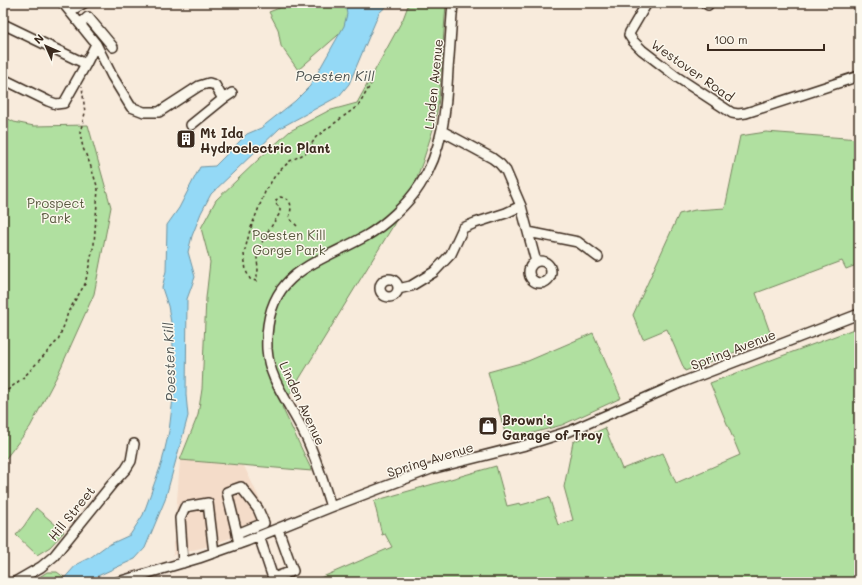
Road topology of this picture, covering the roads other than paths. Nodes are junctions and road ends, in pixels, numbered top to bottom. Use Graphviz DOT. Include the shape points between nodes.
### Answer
graph roads {
  1 [pos="63,3"];
  2 [pos="84,3"];
  3 [pos="453,3"];
  4 [pos="647,3"];
  5 [pos="70,11"];
  6 [pos="3,24"];
  7 [pos="80,27"];
  8 [pos="96,44"];
  9 [pos="113,47"];
  10 [pos="86,64"];
  11 [pos="859,76"];
  12 [pos="3,79"];
  13 [pos="232,93"];
  14 [pos="223,99"];
  15 [pos="191,125"];
  16 [pos="442,131"];
  17 [pos="521,206"];
  18 [pos="528,232"];
  19 [pos="598,257"];
  20 [pos="536,262"];
  21 [pos="398,289"];
  22 [pos="859,314"];
  23 [pos="134,444"];
  24 [pos="331,507"];
  25 [pos="264,523"];
  26 [pos="278,528"];
  27 [pos="268,533"];
  28 [pos="237,534"];
  29 [pos="259,536"];
  30 [pos="240,544"];
  31 [pos="214,553"];
  32 [pos="183,563"];
  33 [pos="24,579"];
  34 [pos="122,581"];
  35 [pos="15,582"];
  1 -- 5 [label="street"];
  2 -- 5 [label="street"];
  3 -- 16 [label="street, Linden Avenue"];
  4 -- 11 [label="street, Westover Road" via="630,32 631,38 642,50 677,77 732,113 746,113"];
  5 -- 7 [label="street"];
  6 -- 10 [label="street"];
  7 -- 8 [label="street"];
  7 -- 9 [label="street" via="88,17"];
  8 -- 10 [label="street"];
  8 -- 14 [label="street" via="131,107 144,112 159,112 199,86 209,83 215,85"];
  10 -- 12 [label="street" via="64,103 48,101"];
  13 -- 14 [label="street"];
  14 -- 15 [label="street"];
  16 -- 17 [label="street" via="500,164 511,180"];
  16 -- 24 [label="street, Linden Avenue" via="432,162 411,198 367,236 306,266 296,274 278,294 268,321 267,348 272,376 306,438"];
  17 -- 18 [label="street"];
  17 -- 21 [label="street" via="463,228 450,254 434,272 411,286"];
  18 -- 19 [label="street" via="578,242"];
  18 -- 20 [label="street"];
  22 -- 24 [label="street, Spring Avenue" via="680,383 570,431 431,469"];
  23 -- 33 [label="street, Hill Street" via="131,461 126,469 54,556"];
  24 -- 26 [label="street, Spring Avenue"];
  25 -- 27 [label="street"];
  25 -- 28 [label="street"];
  25 -- 28 [label="street" via="258,509 241,487 227,492"];
  26 -- 27 [label="street, Spring Avenue"];
  26 -- 29 [label="street" via="293,571 274,578"];
  27 -- 29 [label="street, Spring Avenue"];
  28 -- 30 [label="street"];
  29 -- 30 [label="street, Spring Avenue"];
  30 -- 31 [label="street, Spring Avenue"];
  31 -- 32 [label="street, Spring Avenue"];
  31 -- 32 [label="street" via="208,503 185,507 180,518"];
  32 -- 34 [label="street, Spring Avenue"];
  33 -- 35 [label="street, Hill Street"];
}
